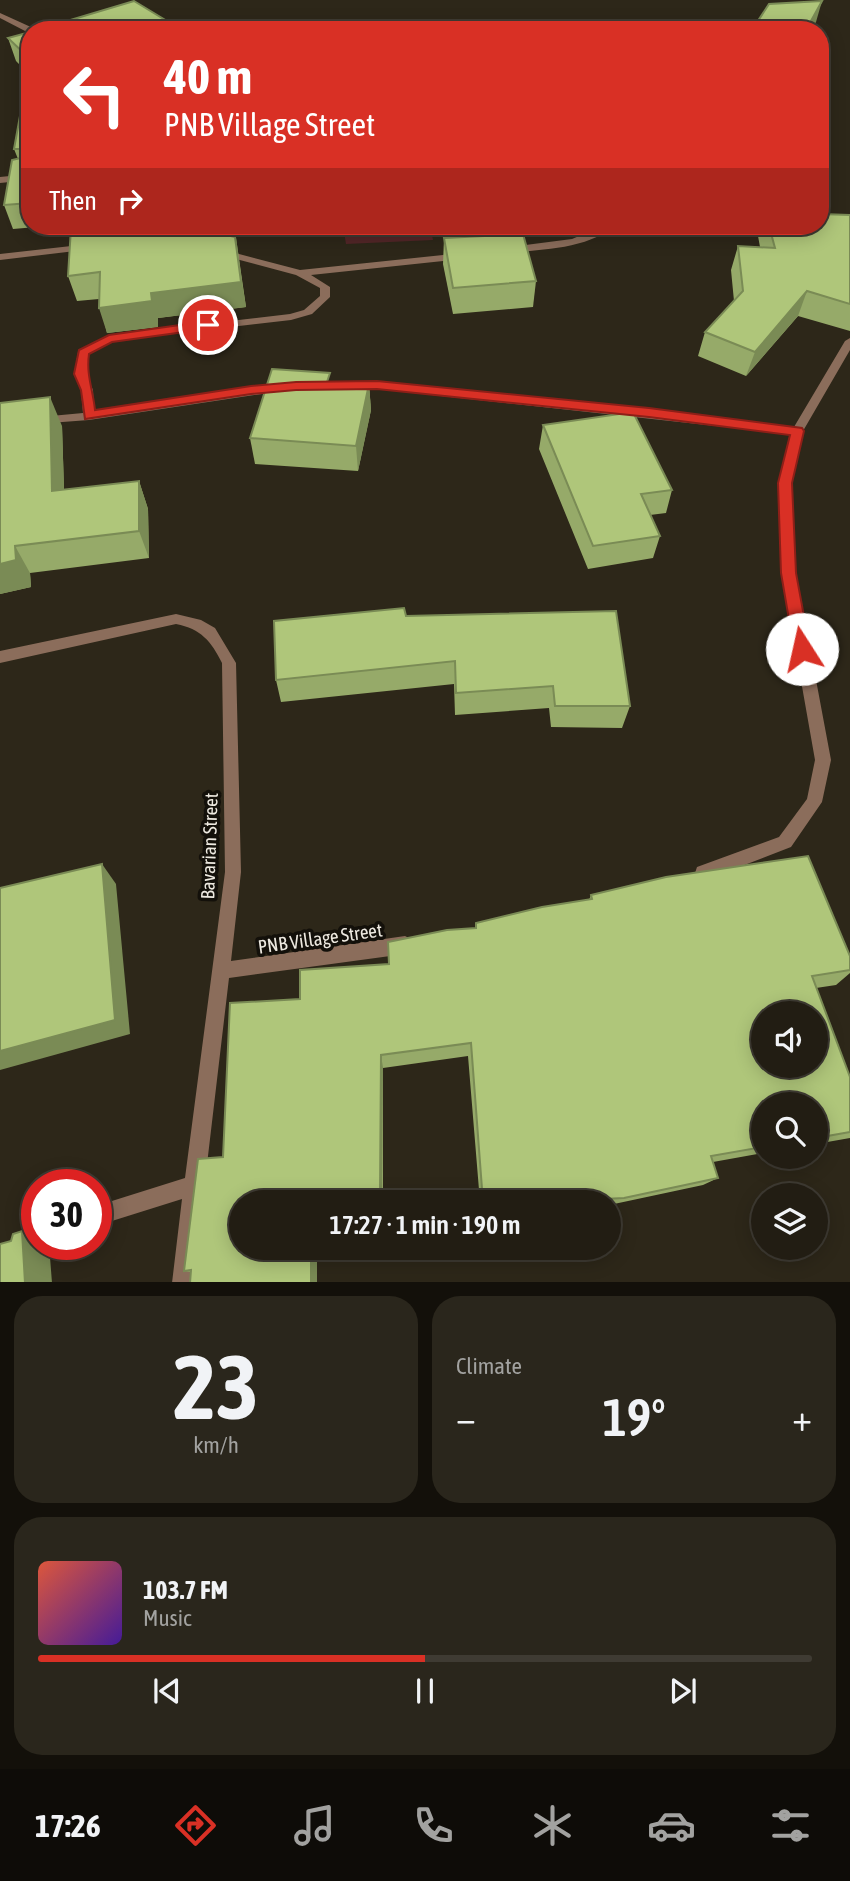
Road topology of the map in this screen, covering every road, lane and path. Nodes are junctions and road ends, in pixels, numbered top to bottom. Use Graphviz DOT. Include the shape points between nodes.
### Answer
graph roads {
  1 [pos="0,15"];
  2 [pos="21,26"];
  3 [pos="21,178"];
  4 [pos="0,180"];
  5 [pos="595,235"];
  6 [pos="97,247"];
  7 [pos="210,249"];
  8 [pos="494,252"];
  9 [pos="480,254"];
  10 [pos="0,257"];
  11 [pos="300,273"];
  12 [pos="850,341"];
  13 [pos="296,386"];
  14 [pos="336,386"];
  15 [pos="89,416"];
  16 [pos="26,423"];
  17 [pos="797,431"];
  18 [pos="0,657"];
  19 [pos="691,876"];
  20 [pos="419,942"];
  21 [pos="219,971"];
  22 [pos="195,1185"];
  23 [pos="112,1211"];
  24 [pos="182,1282"];
  1 -- 2 [label="street"];
  3 -- 4 [label="street"];
  5 -- 8 [label="street" via="563,244"];
  6 -- 10 [label="street"];
  7 -- 11 [label="street"];
  9 -- 11 [label="street"];
  11 -- 15 [label="street" via="325,287 325,297 308,312 109,338 90,347 83,352 80,374"];
  12 -- 17 [label="street"];
  13 -- 15 [label="street"];
  14 -- 17 [label="street" via="377,385"];
  15 -- 16 [label="street"];
  17 -- 19 [label="street" via="785,496 789,573 822,760 814,802 785,842"];
  18 -- 21 [label="street, Bavarian Street" via="176,619 198,622 215,635 229,663 233,790 233,872"];
  20 -- 21 [label="street, PNB Village Street"];
  21 -- 22 [label="street, Bavarian Street"];
  22 -- 23 [label="street"];
  22 -- 24 [label="street, Bavarian Street"];
}
